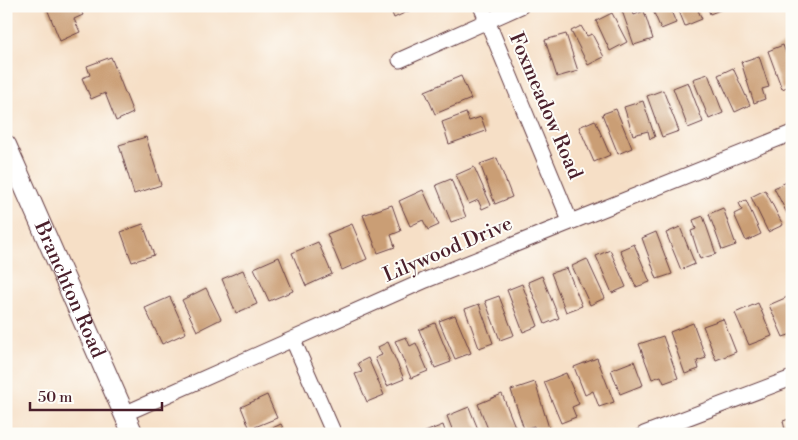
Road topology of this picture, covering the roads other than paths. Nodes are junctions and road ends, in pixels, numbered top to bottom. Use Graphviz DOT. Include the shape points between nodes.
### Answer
graph roads {
  1 [pos="481,6"];
  2 [pos="521,6"];
  3 [pos="488,21"];
  4 [pos="400,60"];
  5 [pos="792,133"];
  6 [pos="6,145"];
  7 [pos="570,221"];
  8 [pos="293,340"];
  9 [pos="792,378"];
  10 [pos="124,414"];
  11 [pos="133,434"];
  12 [pos="334,434"];
  13 [pos="644,434"];
  1 -- 3 [label="street, Foxmeadow Road"];
  2 -- 3 [label="street"];
  3 -- 4 [label="street"];
  3 -- 7 [label="street, Foxmeadow Road"];
  5 -- 7 [label="street, Lilywood Drive"];
  6 -- 10 [label="main road, Branchton Road"];
  7 -- 8 [label="street, Lilywood Drive" via="426,280"];
  8 -- 10 [label="street, Lilywood Drive"];
  8 -- 12 [label="street"];
  9 -- 13 [label="street"];
  10 -- 11 [label="main road, Branchton Road"];
}
